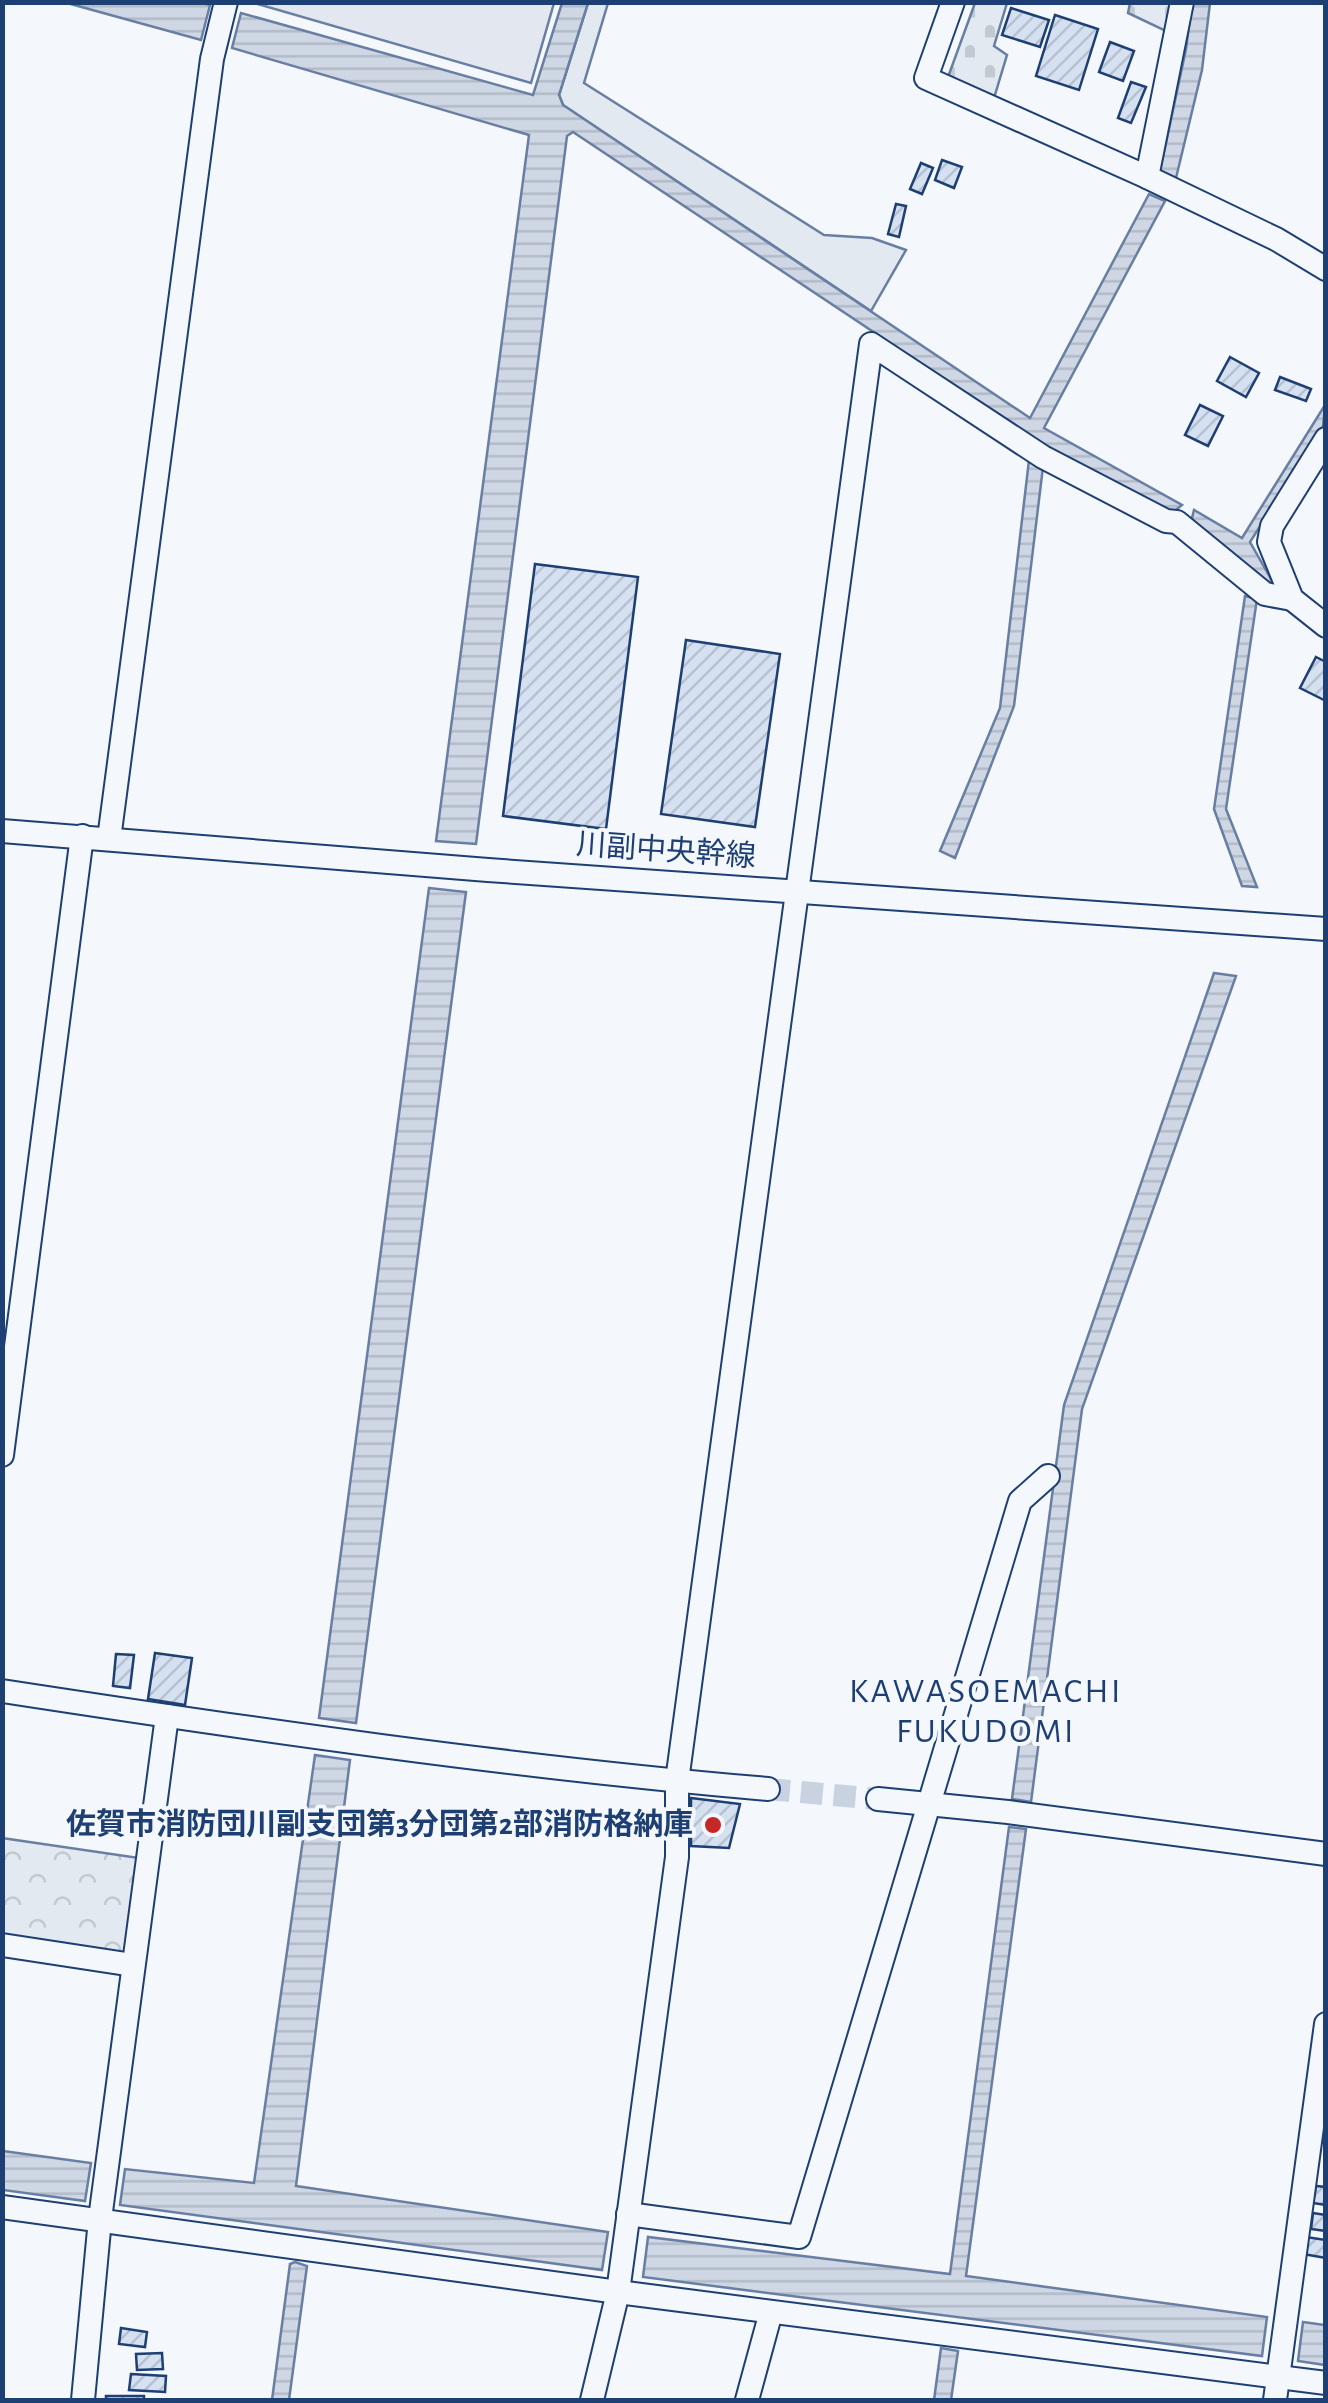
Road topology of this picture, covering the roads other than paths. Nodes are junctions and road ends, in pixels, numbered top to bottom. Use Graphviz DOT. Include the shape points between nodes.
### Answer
graph roads {
  1 [pos="226,2"];
  2 [pos="953,2"];
  3 [pos="1182,2"];
  4 [pos="1147,178"];
  5 [pos="1326,269"];
  6 [pos="1326,439"];
  7 [pos="1292,599"];
  8 [pos="1326,626"];
  9 [pos="2,831"];
  10 [pos="82,836"];
  11 [pos="109,839"];
  12 [pos="796,890"];
  13 [pos="1326,929"];
  14 [pos="2,1455"];
  15 [pos="1048,1476"];
  16 [pos="2,1691"];
  17 [pos="167,1716"];
  18 [pos="676,1781"];
  19 [pos="768,1789"];
  20 [pos="878,1799"];
  21 [pos="927,1805"];
  22 [pos="1326,1854"];
  23 [pos="2,1945"];
  24 [pos="133,1964"];
  25 [pos="1326,2024"];
  26 [pos="2,2207"];
  27 [pos="628,2214"];
  28 [pos="100,2219"];
  29 [pos="618,2292"];
  30 [pos="771,2312"];
  31 [pos="1326,2383"];
  32 [pos="1276,2389"];
  33 [pos="83,2400"];
  34 [pos="592,2400"];
  35 [pos="747,2400"];
  1 -- 11 [label="street" via="212,59"];
  2 -- 4 [label="street" via="926,78"];
  3 -- 4 [label="street"];
  4 -- 5 [label="street"];
  6 -- 7 [label="street" via="1272,526 1269,542"];
  7 -- 8 [label="street"];
  7 -- 12 [label="street" via="1265,594 1177,522 1043,458 871,344"];
  9 -- 10 [label="street, 川副中央幹線"];
  10 -- 11 [label="street, 川副中央幹線"];
  10 -- 14 [label="street"];
  11 -- 12 [label="street, 川副中央幹線"];
  12 -- 13 [label="street, 川副中央幹線"];
  12 -- 18 [label="street"];
  15 -- 21 [label="street" via="1020,1501"];
  16 -- 17 [label="street"];
  17 -- 18 [label="street"];
  17 -- 24 [label="street"];
  18 -- 19 [label="street"];
  18 -- 27 [label="street" via="676,1857"];
  20 -- 21 [label="street"];
  21 -- 22 [label="street"];
  21 -- 27 [label="street" via="800,2238"];
  23 -- 24 [label="street"];
  24 -- 28 [label="street"];
  25 -- 32 [label="street"];
  26 -- 28 [label="street"];
  27 -- 29 [label="street"];
  28 -- 29 [label="street"];
  28 -- 33 [label="street"];
  29 -- 30 [label="street"];
  29 -- 34 [label="street"];
  30 -- 32 [label="street"];
  30 -- 35 [label="street"];
  31 -- 32 [label="street"];
}
